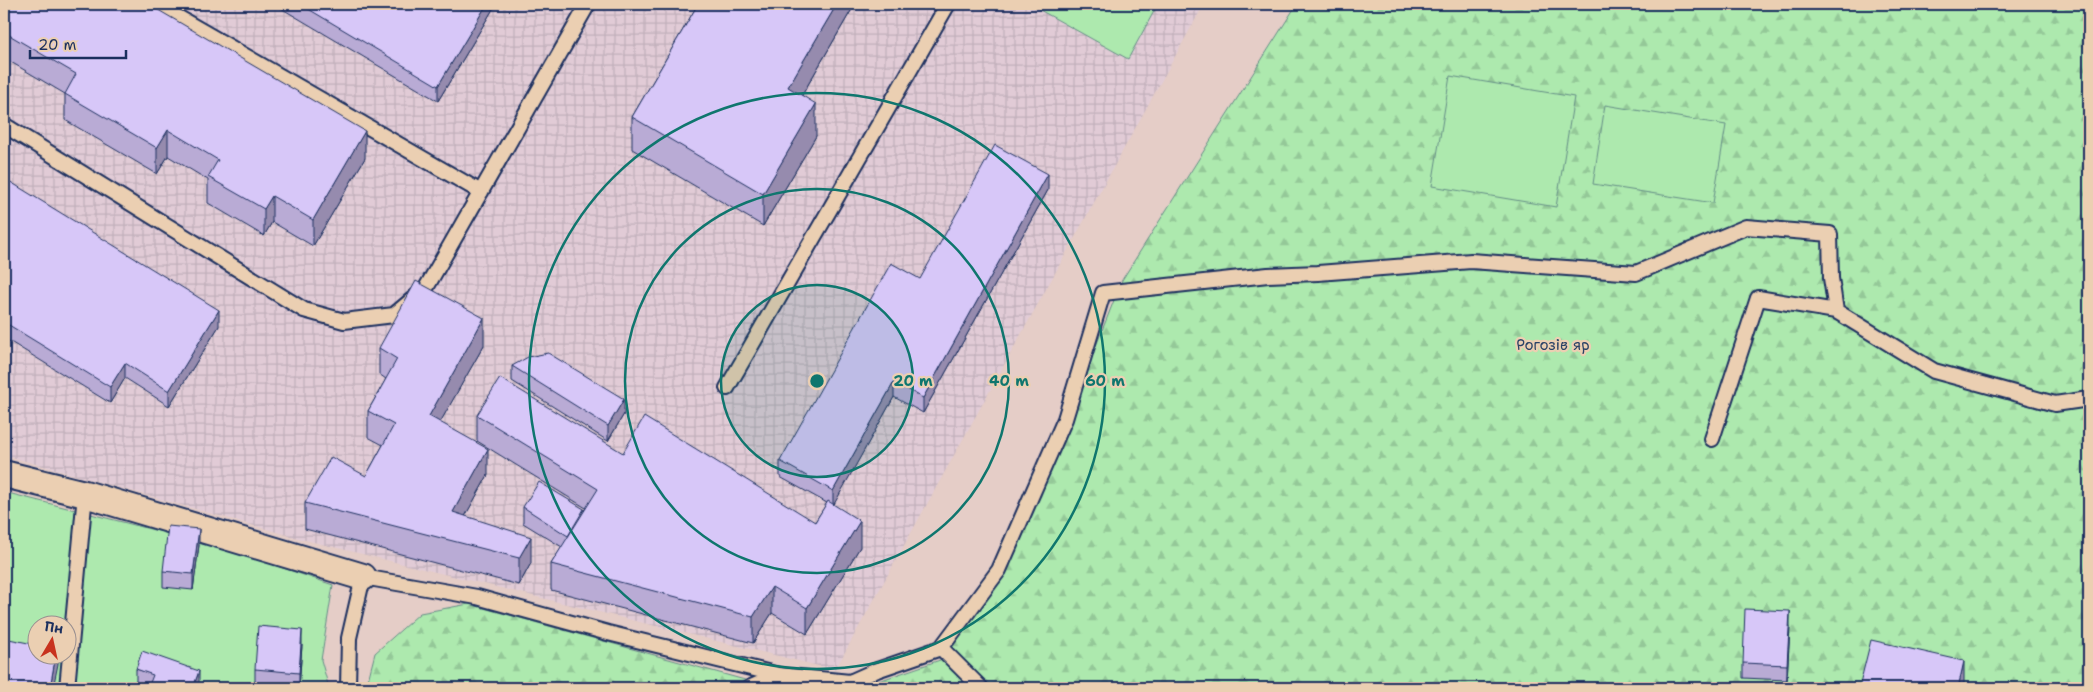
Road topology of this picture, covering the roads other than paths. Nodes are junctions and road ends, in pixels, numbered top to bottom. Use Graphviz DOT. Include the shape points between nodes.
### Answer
graph roads {
  1 [pos="155,4"];
  2 [pos="588,4"];
  3 [pos="948,4"];
  4 [pos="4,125"];
  5 [pos="481,192"];
  6 [pos="1836,311"];
  7 [pos="727,388"];
  8 [pos="2089,399"];
  9 [pos="1712,439"];
  10 [pos="4,474"];
  11 [pos="85,494"];
  12 [pos="363,577"];
  13 [pos="941,648"];
  14 [pos="780,674"];
  15 [pos="67,688"];
  16 [pos="348,688"];
  17 [pos="749,688"];
  18 [pos="981,688"];
  1 -- 5 [label="lane"];
  2 -- 5 [label="lane"];
  3 -- 7 [label="lane"];
  4 -- 5 [label="lane" via="304,310 344,321 394,315 426,288"];
  6 -- 8 [label="lane" via="1934,371 2055,404"];
  6 -- 9 [label="lane" via="1758,298"];
  6 -- 13 [label="lane" via="1830,234 1746,227 1636,273 1471,261 1268,275 1103,293 1065,419 999,570"];
  10 -- 11 [label="street"];
  11 -- 12 [label="street"];
  11 -- 15 [label="lane"];
  12 -- 14 [label="lane" via="477,597 608,633"];
  12 -- 16 [label="lane" via="349,638"];
  13 -- 14 [label="lane" via="850,682"];
  13 -- 18 [label="lane"];
  14 -- 17 [label="lane"];
}
